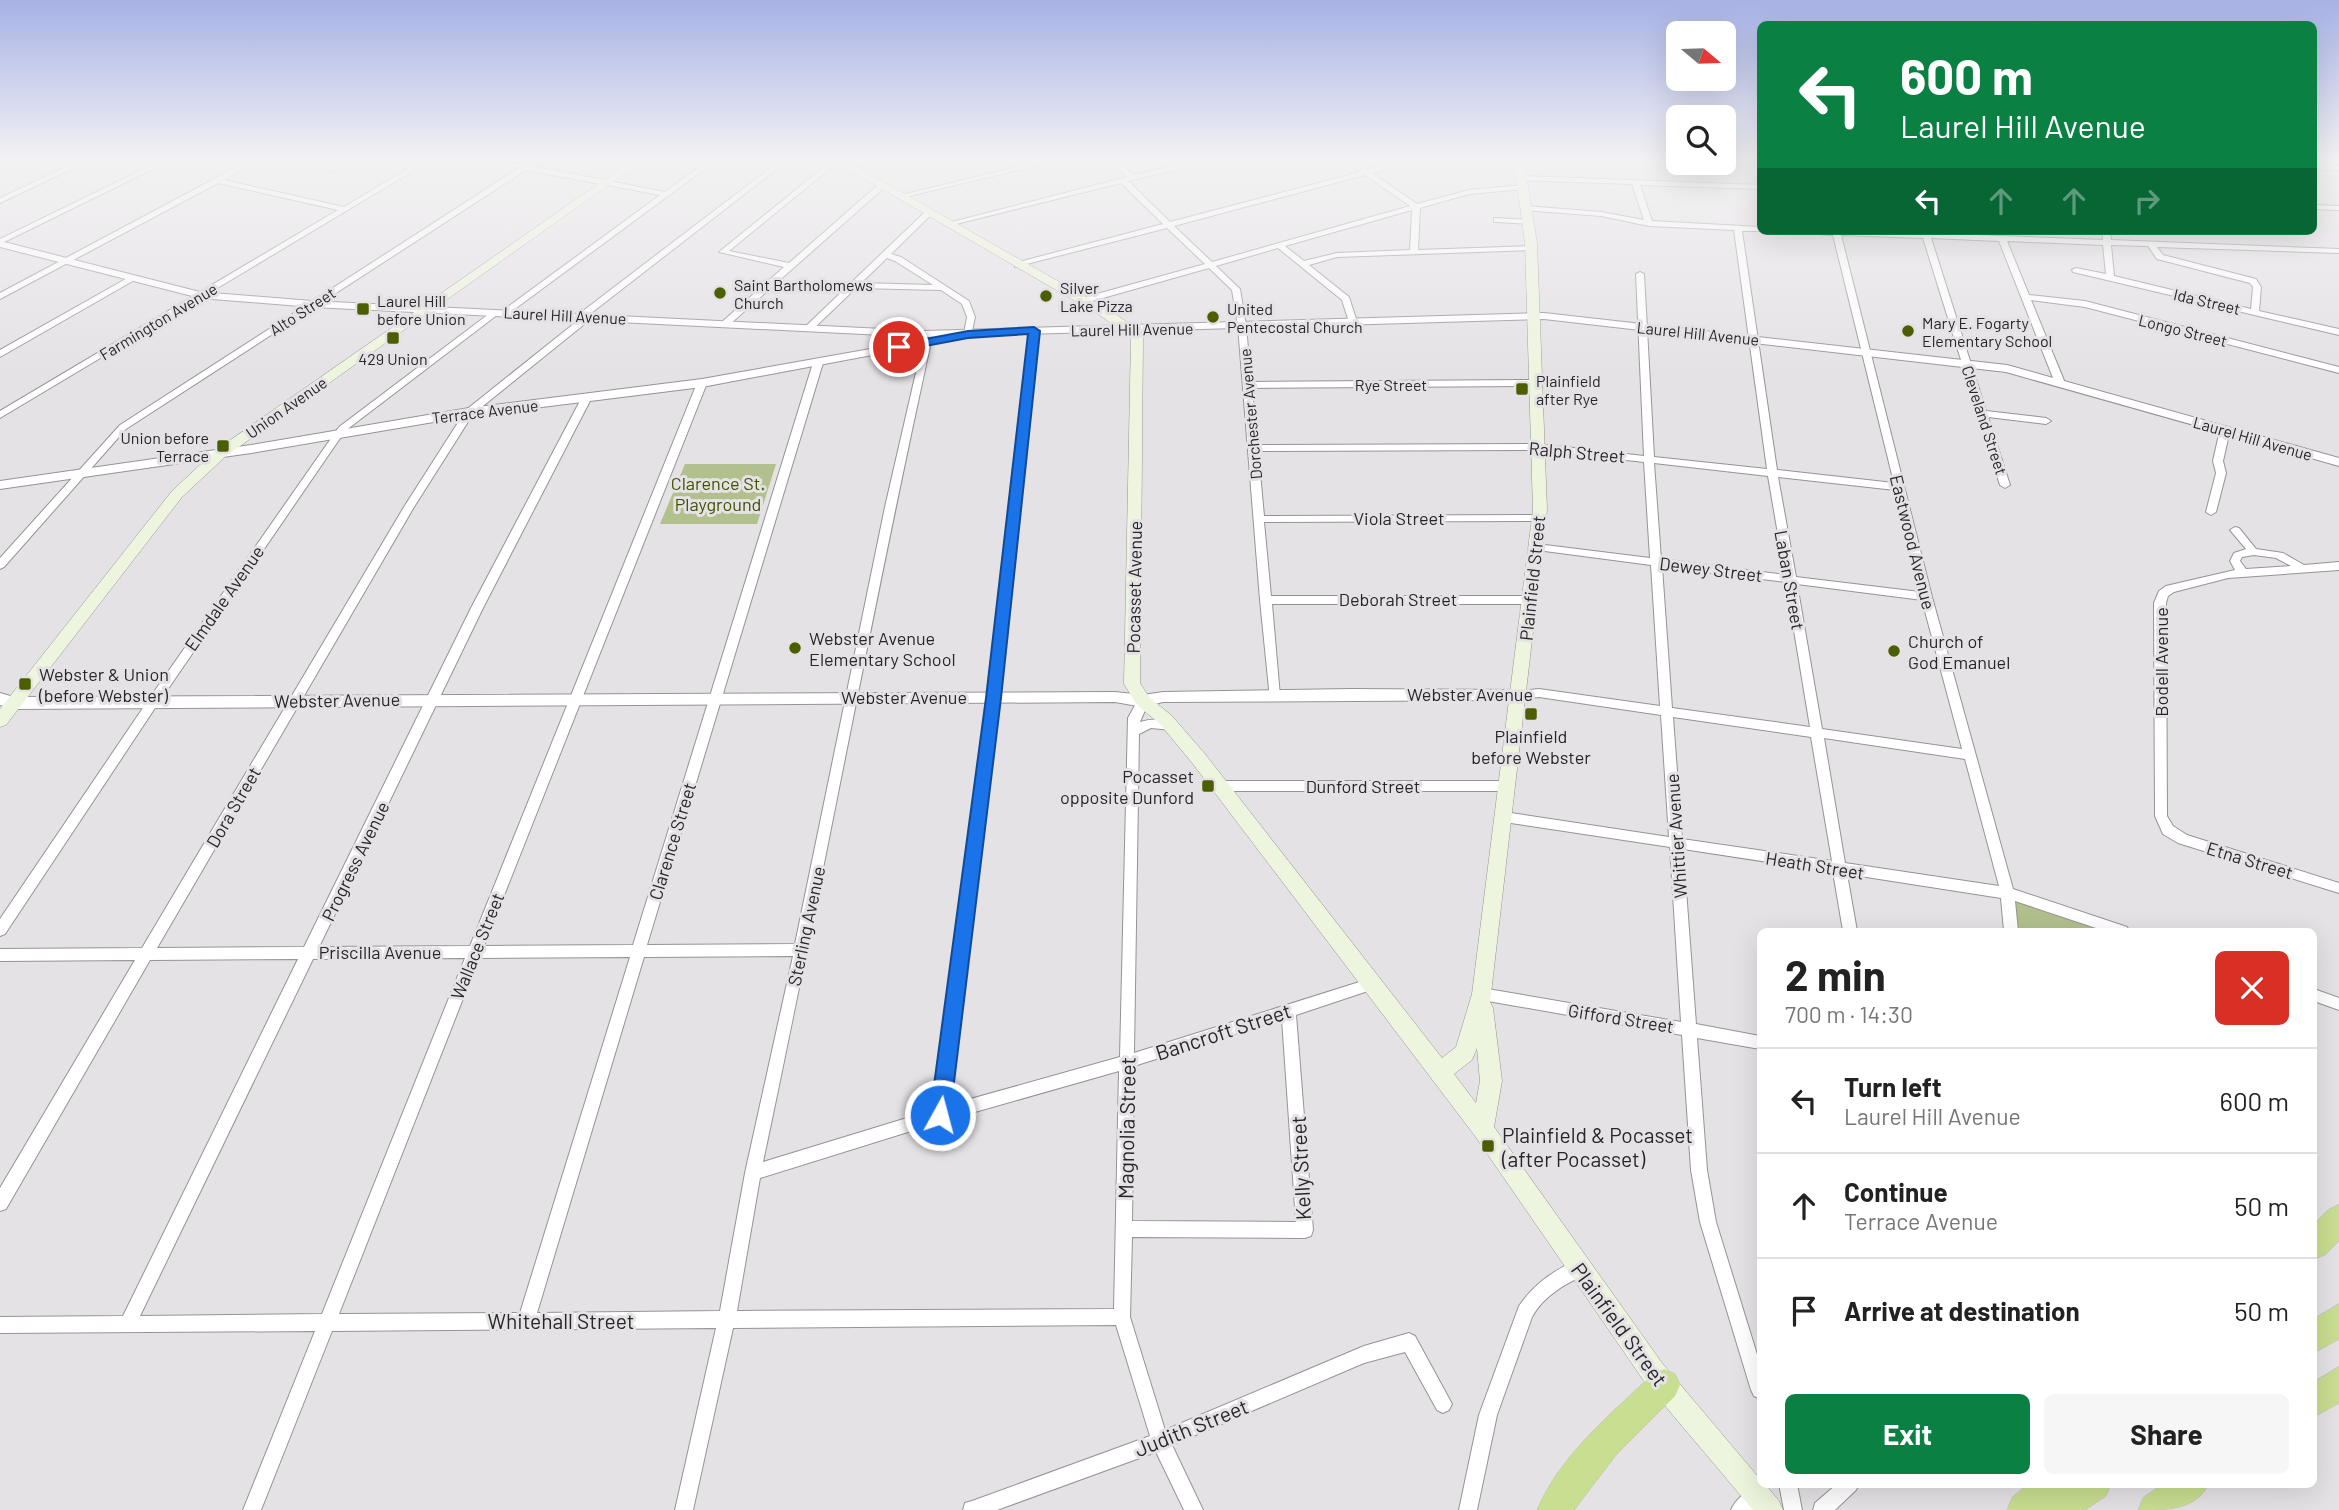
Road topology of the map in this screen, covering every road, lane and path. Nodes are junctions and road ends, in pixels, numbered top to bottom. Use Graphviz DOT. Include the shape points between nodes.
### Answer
graph roads {
  1 [pos="21,232"];
  2 [pos="118,232"];
  3 [pos="305,232"];
  4 [pos="423,232"];
  5 [pos="535,232"];
  6 [pos="612,232"];
  7 [pos="692,232"];
  8 [pos="747,232"];
  9 [pos="829,232"];
  10 [pos="909,232"];
  11 [pos="962,232"];
  12 [pos="1145,232"];
  13 [pos="1177,232"];
  14 [pos="1323,232"];
  15 [pos="1415,232"];
  16 [pos="1530,232"];
  17 [pos="1739,232"];
  18 [pos="1837,235"];
  19 [pos="1926,235"];
  20 [pos="2106,235"];
  21 [pos="2001,238"];
  22 [pos="2107,242"];
  23 [pos="0,243"];
  24 [pos="2150,243"];
  25 [pos="1279,245"];
  26 [pos="1532,248"];
  27 [pos="2339,251"];
  28 [pos="1414,252"];
  29 [pos="886,255"];
  30 [pos="65,261"];
  31 [pos="1303,264"];
  32 [pos="1018,265"];
  33 [pos="790,266"];
  34 [pos="1212,266"];
  35 [pos="2076,270"];
  36 [pos="1640,274"];
  37 [pos="134,278"];
  38 [pos="2109,278"];
  39 [pos="854,285"];
  40 [pos="945,288"];
  41 [pos="201,295"];
  42 [pos="0,296"];
  43 [pos="2025,297"];
  44 [pos="1082,300"];
  45 [pos="312,304"];
  46 [pos="424,309"];
  47 [pos="501,312"];
  48 [pos="2255,312"];
  49 [pos="1105,313"];
  50 [pos="586,316"];
  51 [pos="1534,316"];
  52 [pos="726,323"];
  53 [pos="1353,323"];
  54 [pos="1242,326"];
  55 [pos="1642,326"];
  56 [pos="809,328"];
  57 [pos="1093,329"];
  58 [pos="1129,329"];
  59 [pos="1034,331"];
  60 [pos="2339,332"];
  61 [pos="968,334"];
  62 [pos="1752,338"];
  63 [pos="928,342"];
  64 [pos="1865,352"];
  65 [pos="0,354"];
  66 [pos="818,363"];
  67 [pos="1966,364"];
  68 [pos="2339,370"];
  69 [pos="702,383"];
  70 [pos="1536,383"];
  71 [pos="2060,383"];
  72 [pos="1247,385"];
  73 [pos="586,399"];
  74 [pos="469,412"];
  75 [pos="1984,414"];
  76 [pos="0,415"];
  77 [pos="2046,421"];
  78 [pos="2225,430"];
  79 [pos="338,434"];
  80 [pos="1538,447"];
  81 [pos="1253,448"];
  82 [pos="221,453"];
  83 [pos="1649,458"];
  84 [pos="2339,462"];
  85 [pos="81,473"];
  86 [pos="1773,473"];
  87 [pos="0,485"];
  88 [pos="2005,485"];
  89 [pos="1899,487"];
  90 [pos="2211,512"];
  91 [pos="1539,518"];
  92 [pos="1258,519"];
  93 [pos="2235,530"];
  94 [pos="1537,547"];
  95 [pos="2252,550"];
  96 [pos="1657,562"];
  97 [pos="0,565"];
  98 [pos="2339,566"];
  99 [pos="2301,569"];
  100 [pos="2243,573"];
  101 [pos="1791,579"];
  102 [pos="1927,597"];
  103 [pos="1265,600"];
  104 [pos="1530,600"];
  105 [pos="1518,695"];
  106 [pos="1274,696"];
  107 [pos="716,697"];
  108 [pos="851,697"];
  109 [pos="994,698"];
  110 [pos="434,699"];
  111 [pos="576,699"];
  112 [pos="7,701"];
  113 [pos="295,701"];
  114 [pos="1143,701"];
  115 [pos="153,702"];
  116 [pos="1668,713"];
  117 [pos="0,721"];
  118 [pos="1172,726"];
  119 [pos="1133,732"];
  120 [pos="1816,733"];
  121 [pos="1971,755"];
  122 [pos="1219,786"];
  123 [pos="1507,786"];
  124 [pos="1503,817"];
  125 [pos="2165,827"];
  126 [pos="1677,845"];
  127 [pos="1839,869"];
  128 [pos="2339,888"];
  129 [pos="2007,894"];
  130 [pos="1849,928"];
  131 [pos="2011,928"];
  132 [pos="2113,928"];
  133 [pos="0,930"];
  134 [pos="801,950"];
  135 [pos="475,951"];
  136 [pos="639,951"];
  137 [pos="149,953"];
  138 [pos="311,953"];
  139 [pos="0,955"];
  140 [pos="1372,984"];
  141 [pos="1482,994"];
  142 [pos="2317,996"];
  143 [pos="2339,1004"];
  144 [pos="1289,1010"];
  145 [pos="1689,1030"];
  146 [pos="1757,1041"];
  147 [pos="1127,1062"];
  148 [pos="1439,1073"];
  149 [pos="940,1115"];
  150 [pos="1483,1129"];
  151 [pos="753,1173"];
  152 [pos="0,1203"];
  153 [pos="2339,1220"];
  154 [pos="1123,1229"];
  155 [pos="2317,1241"];
  156 [pos="1580,1267"];
  157 [pos="1122,1317"];
  158 [pos="727,1319"];
  159 [pos="526,1320"];
  160 [pos="2339,1320"];
  161 [pos="328,1321"];
  162 [pos="0,1325"];
  163 [pos="127,1325"];
  164 [pos="2317,1335"];
  165 [pos="1757,1380"];
  166 [pos="2339,1383"];
  167 [pos="1664,1385"];
  168 [pos="2317,1399"];
  169 [pos="1443,1404"];
  170 [pos="1160,1441"];
  171 [pos="1789,1488"];
  172 [pos="1846,1488"];
  173 [pos="2049,1488"];
  174 [pos="2088,1488"];
  175 [pos="2186,1488"];
  176 [pos="1756,1505"];
  177 [pos="252,1510"];
  178 [pos="684,1510"];
  179 [pos="972,1510"];
  180 [pos="1194,1510"];
  181 [pos="1468,1510"];
  182 [pos="1555,1510"];
  183 [pos="1793,1510"];
  184 [pos="1822,1510"];
  185 [pos="2024,1510"];
  186 [pos="2055,1510"];
  187 [pos="2155,1510"];
  1 -- 23 [label="street"];
  2 -- 30 [label="street"];
  3 -- 41 [label="street, Farmington Avenue"];
  4 -- 45 [label="street, Alto Street"];
  5 -- 46 [label="main road, Union Avenue"];
  6 -- 47 [label="street"];
  7 -- 50 [label="street"];
  8 -- 33 [label="street" via="723,252"];
  9 -- 33 [label="street"];
  10 -- 29 [label="street"];
  11 -- 32 [label="main road"];
  12 -- 32 [label="street"];
  13 -- 34 [label="street, Dorchester Avenue"];
  14 -- 25 [label="street"];
  15 -- 28 [label="street"];
  16 -- 26 [label="main road, Plainfield Street"];
  17 -- 62 [label="street, Laban Street"];
  18 -- 64 [label="street, Eastwood Avenue"];
  19 -- 21 [label="street"];
  19 -- 67 [label="street, Cleveland Street"];
  20 -- 22 [label="street"];
  21 -- 22 [label="street"];
  21 -- 43 [label="street"];
  22 -- 24 [label="street"];
  22 -- 38 [label="street"];
  23 -- 30 [label="street, Laurel Hill Avenue"];
  24 -- 27 [label="street"];
  24 -- 48 [label="street" via="2160,257 2253,281 2257,287"];
  25 -- 31 [label="street"];
  25 -- 34 [label="street"];
  26 -- 28 [label="street"];
  26 -- 51 [label="main road, Plainfield Street"];
  28 -- 31 [label="street" via="1337,255"];
  29 -- 39 [label="street"];
  29 -- 40 [label="street"];
  30 -- 37 [label="street, Laurel Hill Avenue"];
  30 -- 42 [label="street"];
  31 -- 53 [label="street" via="1346,299"];
  32 -- 44 [label="main road"];
  33 -- 52 [label="street"];
  34 -- 44 [label="street"];
  34 -- 54 [label="street, Dorchester Avenue" via="1236,289"];
  35 -- 38 [label="street, Ida Street"];
  36 -- 55 [label="street, Whittier Avenue"];
  37 -- 41 [label="street, Laurel Hill Avenue"];
  37 -- 65 [label="street"];
  38 -- 48 [label="street, Ida Street"];
  39 -- 40 [label="street"];
  39 -- 56 [label="street"];
  40 -- 61 [label="street" via="969,308"];
  41 -- 45 [label="street, Laurel Hill Avenue"];
  41 -- 76 [label="street, Farmington Avenue"];
  43 -- 68 [label="street, Longo Street" via="2085,304"];
  43 -- 71 [label="street"];
  44 -- 49 [label="main road"];
  45 -- 46 [label="street, Laurel Hill Avenue"];
  45 -- 85 [label="street, Alto Street" via="123,427"];
  46 -- 47 [label="street, Laurel Hill Avenue"];
  46 -- 82 [label="main road, Union Avenue"];
  47 -- 50 [label="street, Laurel Hill Avenue"];
  47 -- 79 [label="street, Elmdale Avenue"];
  48 -- 60 [label="street, Ida Street"];
  49 -- 57 [label="street"];
  49 -- 58 [label="main road"];
  50 -- 52 [label="street, Laurel Hill Avenue"];
  50 -- 74 [label="street"];
  51 -- 53 [label="street, Laurel Hill Avenue"];
  51 -- 55 [label="street, Laurel Hill Avenue"];
  51 -- 70 [label="main road, Plainfield Street"];
  52 -- 56 [label="street, Laurel Hill Avenue"];
  53 -- 54 [label="street, Laurel Hill Avenue"];
  54 -- 58 [label="street, Laurel Hill Avenue"];
  54 -- 72 [label="street, Dorchester Avenue"];
  55 -- 62 [label="street, Laurel Hill Avenue"];
  55 -- 83 [label="street, Whittier Avenue"];
  56 -- 61 [label="street, Laurel Hill Avenue"];
  57 -- 58 [label="street, Laurel Hill Avenue"];
  57 -- 59 [label="street, Laurel Hill Avenue"];
  58 -- 114 [label="main road, Pocasset Avenue" via="1138,342 1132,684"];
  59 -- 61 [label="street, Laurel Hill Avenue"];
  59 -- 109 [label="street"];
  61 -- 63 [label="street, Terrace Avenue"];
  62 -- 64 [label="street, Laurel Hill Avenue"];
  62 -- 86 [label="street, Laban Street"];
  63 -- 66 [label="street, Terrace Avenue"];
  63 -- 108 [label="street, Sterling Avenue"];
  64 -- 67 [label="street, Laurel Hill Avenue"];
  64 -- 89 [label="street, Eastwood Avenue"];
  66 -- 69 [label="street, Terrace Avenue"];
  66 -- 107 [label="street, Clarence Street"];
  67 -- 71 [label="street, Laurel Hill Avenue"];
  67 -- 75 [label="street, Cleveland Street"];
  69 -- 73 [label="street, Terrace Avenue"];
  69 -- 111 [label="street, Wallace Street"];
  70 -- 72 [label="street, Rye Street"];
  70 -- 80 [label="main road, Plainfield Street"];
  71 -- 78 [label="street, Laurel Hill Avenue"];
  72 -- 81 [label="street, Dorchester Avenue"];
  73 -- 74 [label="street, Terrace Avenue"];
  73 -- 110 [label="street, Progress Avenue"];
  74 -- 79 [label="street, Terrace Avenue"];
  74 -- 113 [label="street, Dora Street"];
  75 -- 77 [label="street"];
  75 -- 88 [label="street, Cleveland Street"];
  78 -- 84 [label="street, Laurel Hill Avenue"];
  78 -- 90 [label="street"];
  79 -- 82 [label="street, Terrace Avenue"];
  79 -- 115 [label="street, Elmdale Avenue"];
  80 -- 81 [label="street, Ralph Street"];
  80 -- 83 [label="street, Ralph Street"];
  80 -- 91 [label="main road, Plainfield Street"];
  81 -- 92 [label="street, Dorchester Avenue"];
  82 -- 85 [label="street, Terrace Avenue"];
  82 -- 112 [label="main road, Union Avenue" via="177,494"];
  83 -- 86 [label="street, Ralph Street"];
  83 -- 96 [label="street, Whittier Avenue"];
  85 -- 87 [label="street, Terrace Avenue"];
  85 -- 97 [label="street, Alto Street"];
  86 -- 89 [label="street, Ralph Street"];
  86 -- 101 [label="street, Laban Street"];
  89 -- 102 [label="street, Eastwood Avenue"];
  91 -- 92 [label="street, Viola Street"];
  91 -- 94 [label="main road, Plainfield Street"];
  92 -- 103 [label="street, Dorchester Avenue"];
  93 -- 95 [label="street"];
  94 -- 96 [label="street, Dewey Street"];
  94 -- 104 [label="main road, Plainfield Street"];
  95 -- 99 [label="street" via="2287,559"];
  95 -- 100 [label="street" via="2235,561"];
  96 -- 101 [label="street, Dewey Street"];
  96 -- 116 [label="street, Whittier Avenue"];
  98 -- 99 [label="street, Bodell Avenue"];
  99 -- 100 [label="street, Bodell Avenue"];
  100 -- 125 [label="street, Bodell Avenue" via="2170,589 2161,597 2161,816"];
  101 -- 102 [label="street, Dewey Street"];
  101 -- 120 [label="street, Laban Street"];
  102 -- 121 [label="street, Eastwood Avenue"];
  103 -- 104 [label="street, Deborah Street"];
  103 -- 106 [label="street, Dorchester Avenue"];
  104 -- 105 [label="main road, Plainfield Street"];
  105 -- 106 [label="street, Webster Avenue"];
  105 -- 116 [label="street, Webster Avenue" via="1539,693"];
  105 -- 123 [label="main road, Plainfield Street"];
  106 -- 114 [label="street, Webster Avenue"];
  107 -- 108 [label="street, Webster Avenue"];
  107 -- 111 [label="street, Webster Avenue"];
  107 -- 136 [label="street, Clarence Street"];
  108 -- 109 [label="street, Webster Avenue"];
  108 -- 134 [label="street, Sterling Avenue"];
  109 -- 114 [label="street, Webster Avenue"];
  109 -- 149 [label="street"];
  110 -- 111 [label="street, Webster Avenue"];
  110 -- 113 [label="street, Webster Avenue"];
  110 -- 138 [label="street, Progress Avenue"];
  111 -- 135 [label="street, Wallace Street"];
  112 -- 115 [label="street, Webster Avenue"];
  112 -- 117 [label="main road, Union Avenue"];
  113 -- 115 [label="street, Webster Avenue"];
  113 -- 137 [label="street, Dora Street"];
  114 -- 118 [label="main road"];
  114 -- 119 [label="street, Magnolia Street"];
  115 -- 133 [label="street, Elmdale Avenue"];
  116 -- 120 [label="street, Webster Avenue"];
  116 -- 126 [label="street, Whittier Avenue"];
  118 -- 119 [label="street" via="1154,722"];
  118 -- 122 [label="main road"];
  119 -- 147 [label="street, Magnolia Street"];
  120 -- 121 [label="street, Webster Avenue"];
  120 -- 127 [label="street, Laban Street"];
  121 -- 129 [label="street, Eastwood Avenue"];
  122 -- 123 [label="street, Dunford Street"];
  122 -- 140 [label="main road"];
  123 -- 124 [label="main road, Plainfield Street"];
  124 -- 126 [label="street, Heath Street"];
  124 -- 141 [label="main road, Plainfield Street"];
  125 -- 128 [label="street, Etna Street" via="2183,839"];
  126 -- 127 [label="street, Heath Street"];
  126 -- 145 [label="street, Whittier Avenue"];
  127 -- 129 [label="street, Heath Street"];
  127 -- 130 [label="street, Laban Street"];
  129 -- 131 [label="street, Eastwood Avenue"];
  129 -- 132 [label="street, Heath Street"];
  134 -- 136 [label="street, Priscilla Avenue"];
  134 -- 151 [label="street, Sterling Avenue"];
  135 -- 136 [label="street, Priscilla Avenue"];
  135 -- 138 [label="street, Priscilla Avenue"];
  135 -- 161 [label="street, Wallace Street"];
  136 -- 159 [label="street, Clarence Street"];
  137 -- 138 [label="street, Priscilla Avenue"];
  137 -- 139 [label="street, Priscilla Avenue"];
  137 -- 152 [label="street, Dora Street"];
  138 -- 163 [label="street, Progress Avenue"];
  140 -- 144 [label="street, Bancroft Street"];
  140 -- 148 [label="main road"];
  141 -- 145 [label="street, Gifford Street"];
  141 -- 148 [label="main road, Plainfield Street" via="1465,1053"];
  141 -- 150 [label="main road, Plainfield Street" via="1491,1081"];
  142 -- 143 [label="street"];
  144 -- 147 [label="street, Bancroft Street"];
  144 -- 154 [label="street, Kelly Street" via="1305,1230"];
  145 -- 146 [label="street, Gifford Street"];
  145 -- 165 [label="street, Whittier Avenue" via="1704,1202"];
  147 -- 149 [label="street, Bancroft Street"];
  147 -- 154 [label="street, Magnolia Street"];
  148 -- 150 [label="main road, Plainfield Street"];
  149 -- 151 [label="street, Bancroft Street"];
  150 -- 156 [label="main road, Plainfield Street"];
  151 -- 158 [label="street, Sterling Avenue"];
  153 -- 155 [label="highway"];
  154 -- 157 [label="street, Magnolia Street"];
  156 -- 167 [label="main road, Plainfield Street"];
  156 -- 181 [label="street" via="1546,1286 1525,1312 1488,1415"];
  157 -- 158 [label="street, Whitehall Street"];
  157 -- 170 [label="street, Magnolia Street"];
  158 -- 159 [label="street, Whitehall Street"];
  158 -- 178 [label="street, Sterling Avenue"];
  159 -- 161 [label="street, Whitehall Street"];
  160 -- 164 [label="highway"];
  161 -- 163 [label="street, Whitehall Street"];
  161 -- 177 [label="street, Wallace Street"];
  162 -- 163 [label="street, Whitehall Street"];
  166 -- 168 [label="highway"];
  167 -- 176 [label="main road, Plainfield Street"];
  167 -- 182 [label="highway" via="1592,1457"];
  169 -- 170 [label="street, Judith Street" via="1409,1342 1364,1355"];
  170 -- 179 [label="street, Judith Street"];
  170 -- 180 [label="street, Magnolia Street"];
  171 -- 183 [label="street"];
  172 -- 184 [label="street"];
  173 -- 185 [label="highway"];
  174 -- 186 [label="highway"];
  175 -- 187 [label="highway"];
}
